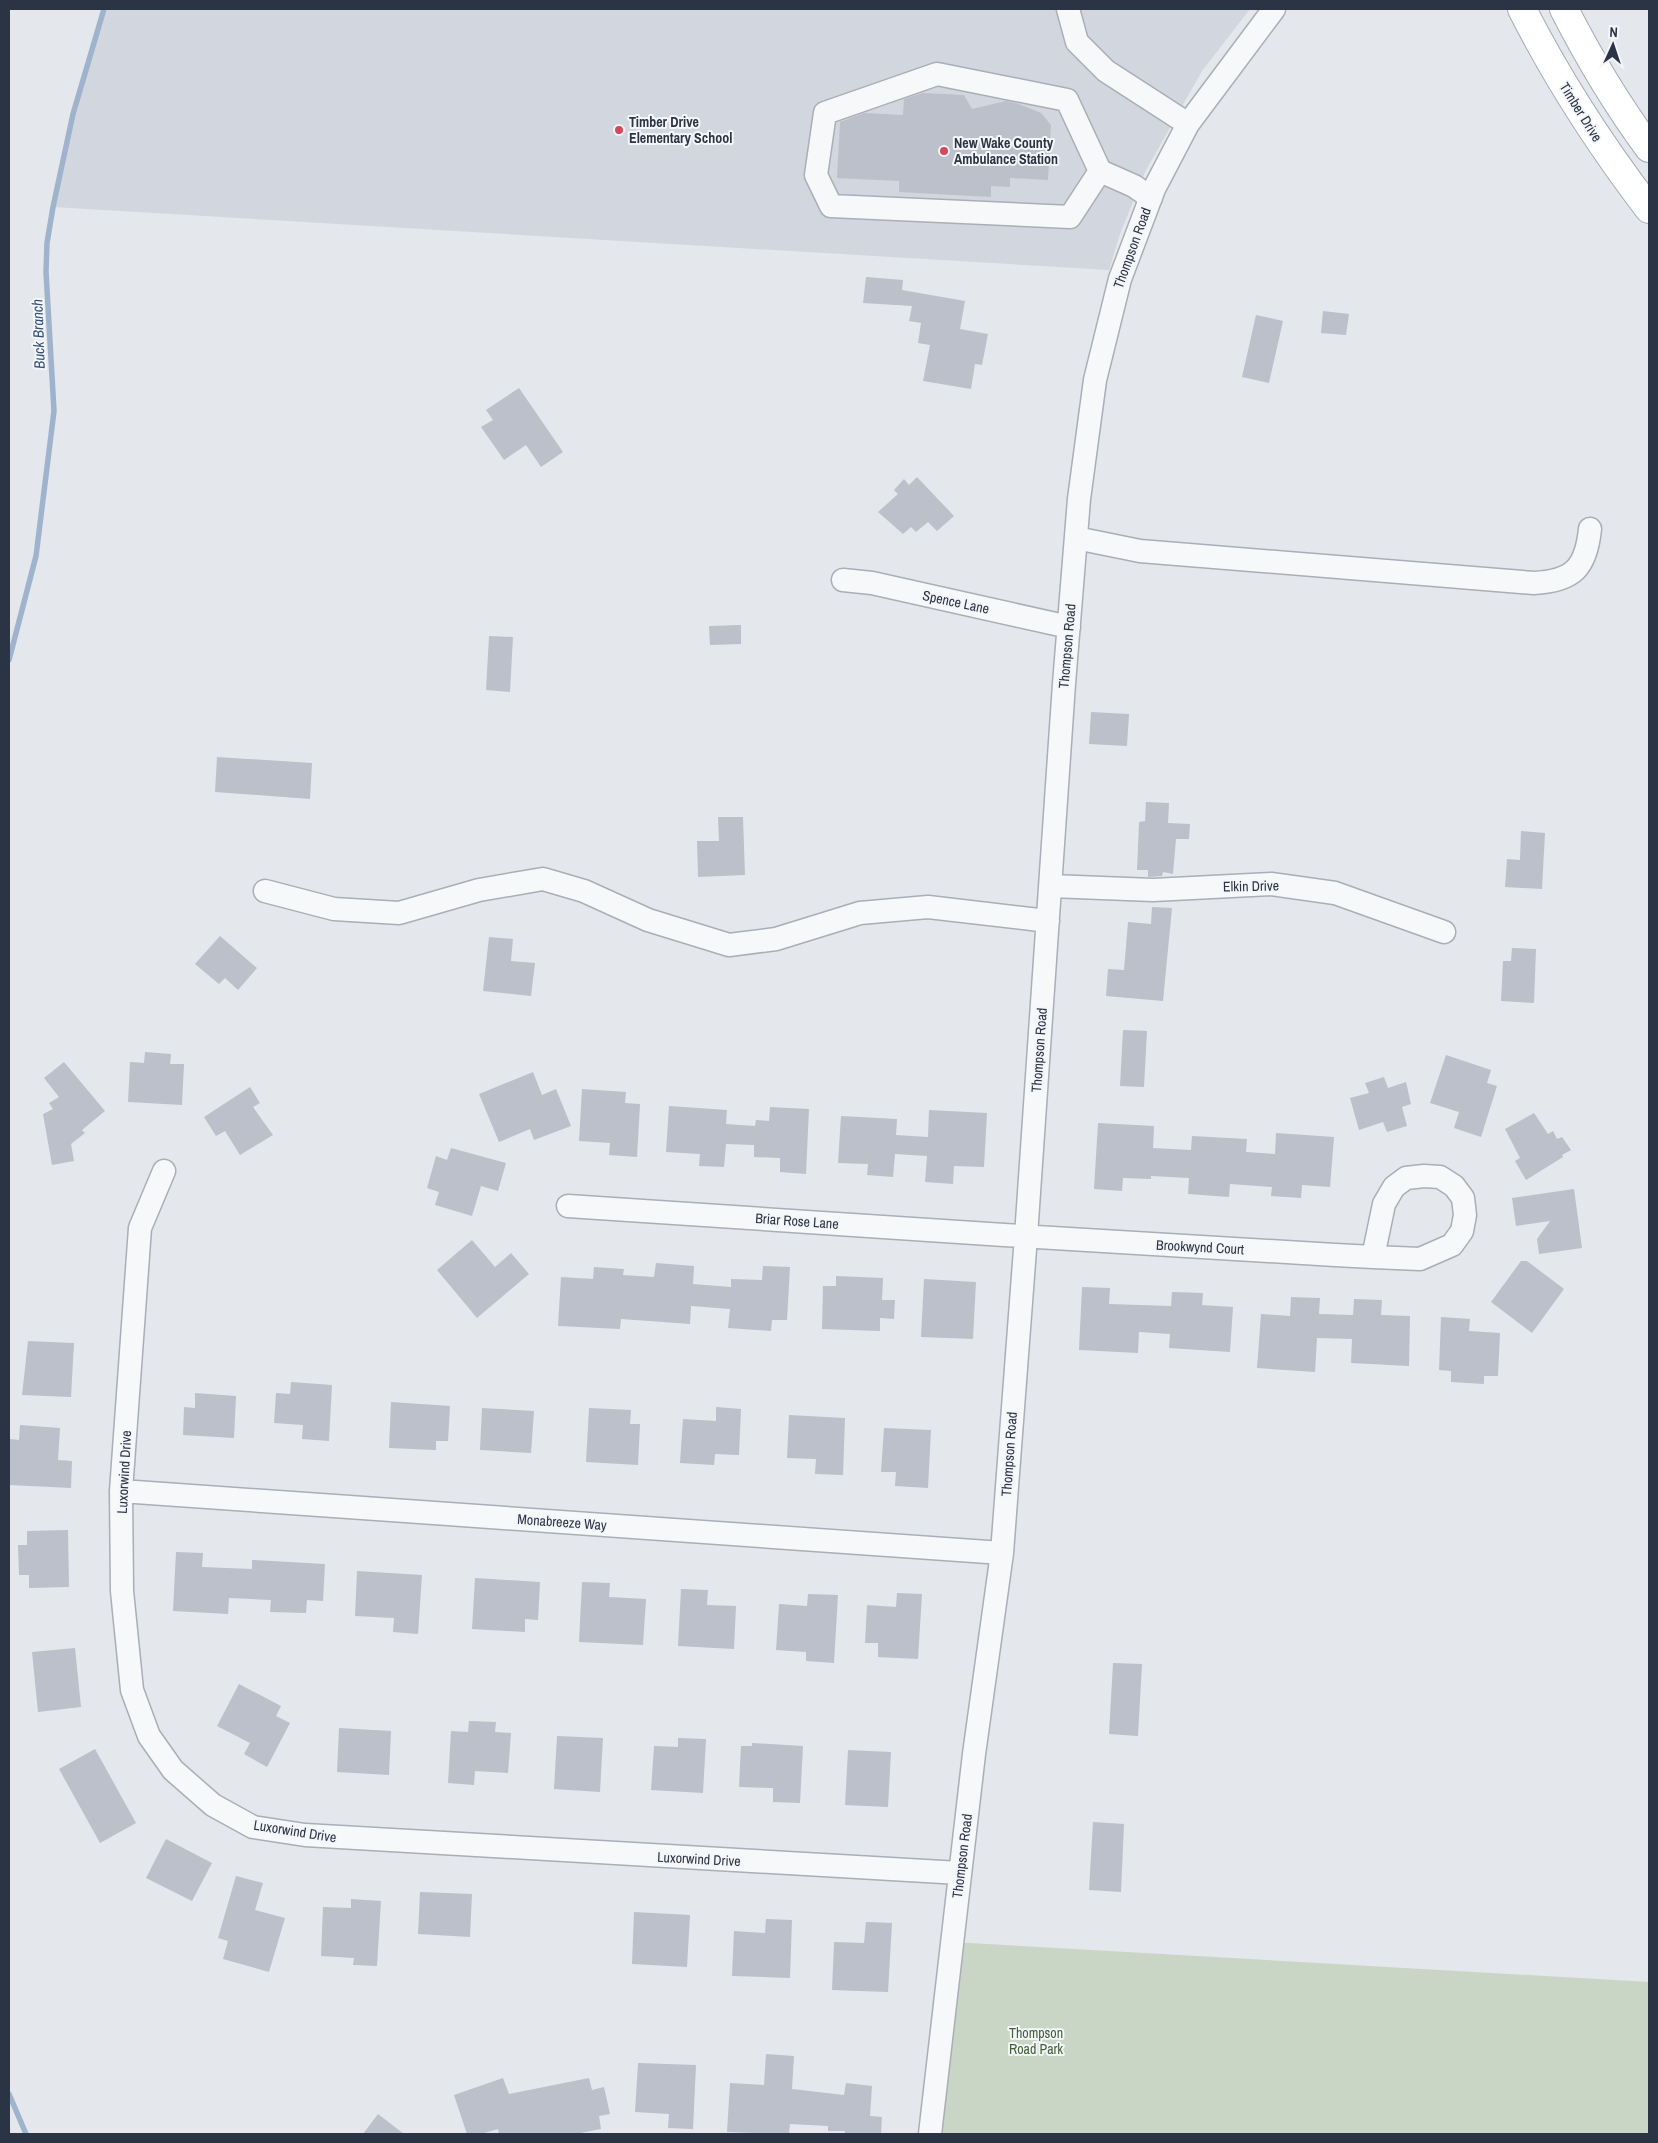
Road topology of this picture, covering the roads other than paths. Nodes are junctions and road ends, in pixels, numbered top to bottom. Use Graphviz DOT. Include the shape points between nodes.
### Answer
graph roads {
  1 [pos="1068,9"];
  2 [pos="1274,9"];
  3 [pos="1522,9"];
  4 [pos="1564,9"];
  5 [pos="1188,124"];
  6 [pos="1649,148"];
  7 [pos="1100,171"];
  8 [pos="1151,198"];
  9 [pos="1649,210"];
  10 [pos="1590,529"];
  11 [pos="1076,538"];
  12 [pos="843,580"];
  13 [pos="1069,627"];
  14 [pos="1051,886"];
  15 [pos="265,891"];
  16 [pos="1048,921"];
  17 [pos="1444,932"];
  18 [pos="164,1171"];
  19 [pos="568,1206"];
  20 [pos="1026,1236"];
  21 [pos="1373,1256"];
  22 [pos="122,1491"];
  23 [pos="1002,1553"];
  24 [pos="960,1873"];
  25 [pos="930,2134"];
  1 -- 5 [label="street" via="1077,42 1106,71"];
  2 -- 5 [label="street, Thompson Road"];
  3 -- 9 [label="main road, Timber Drive" via="1606,153"];
  4 -- 6 [label="main road"];
  5 -- 8 [label="street, Thompson Road"];
  7 -- 7 [label="street" via="1070,217 831,206 816,175 825,113 937,74 1067,100"];
  7 -- 8 [label="street" via="1134,186"];
  8 -- 11 [label="street, Thompson Road" via="1120,279 1095,380"];
  10 -- 11 [label="street" via="1584,558 1574,573 1560,580 1534,583 1140,551"];
  11 -- 13 [label="street, Thompson Road"];
  12 -- 13 [label="street, Spence Lane" via="872,583"];
  13 -- 14 [label="street, Thompson Road"];
  14 -- 16 [label="street, Thompson Road"];
  14 -- 17 [label="street, Elkin Drive" via="1154,890 1270,884 1335,893"];
  15 -- 16 [label="street" via="334,909 400,913 479,890 543,879 584,891 648,920 730,946 776,938 860,913 928,907"];
  16 -- 20 [label="street, Thompson Road"];
  18 -- 22 [label="street, Luxorwind Drive" via="140,1228"];
  19 -- 20 [label="street, Briar Rose Lane"];
  20 -- 21 [label="street, Brookwynd Court"];
  20 -- 23 [label="street, Thompson Road"];
  21 -- 21 [label="street, Brookwynd Court" via="1420,1259 1452,1245 1462,1231 1463,1198 1454,1186 1440,1177 1406,1178 1394,1187 1384,1204"];
  22 -- 23 [label="street, Monabreeze Way"];
  22 -- 24 [label="street, Luxorwind Drive" via="122,1591 132,1690 149,1736 173,1770 213,1805 254,1827 349,1839"];
  23 -- 24 [label="street, Thompson Road"];
  24 -- 25 [label="street, Thompson Road"];
}
